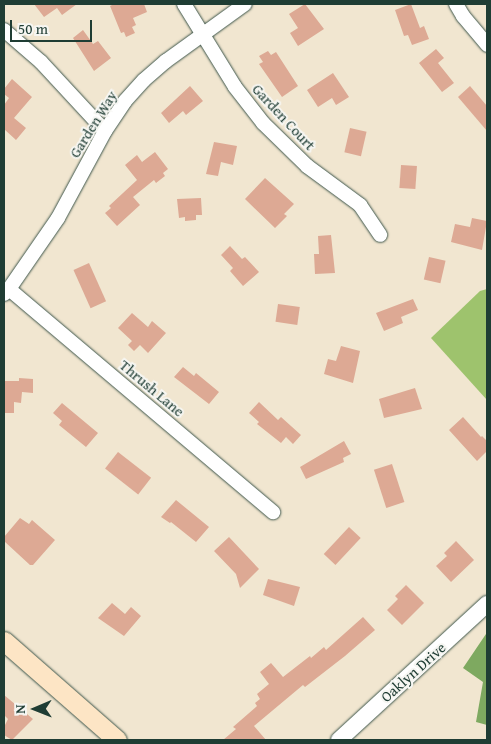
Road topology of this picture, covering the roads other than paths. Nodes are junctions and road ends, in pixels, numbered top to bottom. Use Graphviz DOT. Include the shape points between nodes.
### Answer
graph roads {
  1 [pos="184,4"];
  2 [pos="245,4"];
  3 [pos="456,4"];
  4 [pos="4,30"];
  5 [pos="202,35"];
  6 [pos="487,45"];
  7 [pos="105,131"];
  8 [pos="380,236"];
  9 [pos="7,292"];
  10 [pos="272,512"];
  11 [pos="487,604"];
  12 [pos="4,641"];
  13 [pos="117,740"];
  14 [pos="339,740"];
  1 -- 5 [label="street, Garden Court"];
  2 -- 5 [label="street, Garden Way"];
  3 -- 6 [label="street"];
  4 -- 7 [label="street" via="41,62"];
  5 -- 7 [label="street, Garden Way" via="144,80"];
  5 -- 8 [label="street, Garden Court" via="235,87 263,123 307,166 360,205"];
  7 -- 9 [label="street, Garden Way" via="58,218"];
  9 -- 10 [label="street, Thrush Lane"];
  11 -- 14 [label="street, Oaklyn Drive"];
  12 -- 13 [label="main road"];
}
